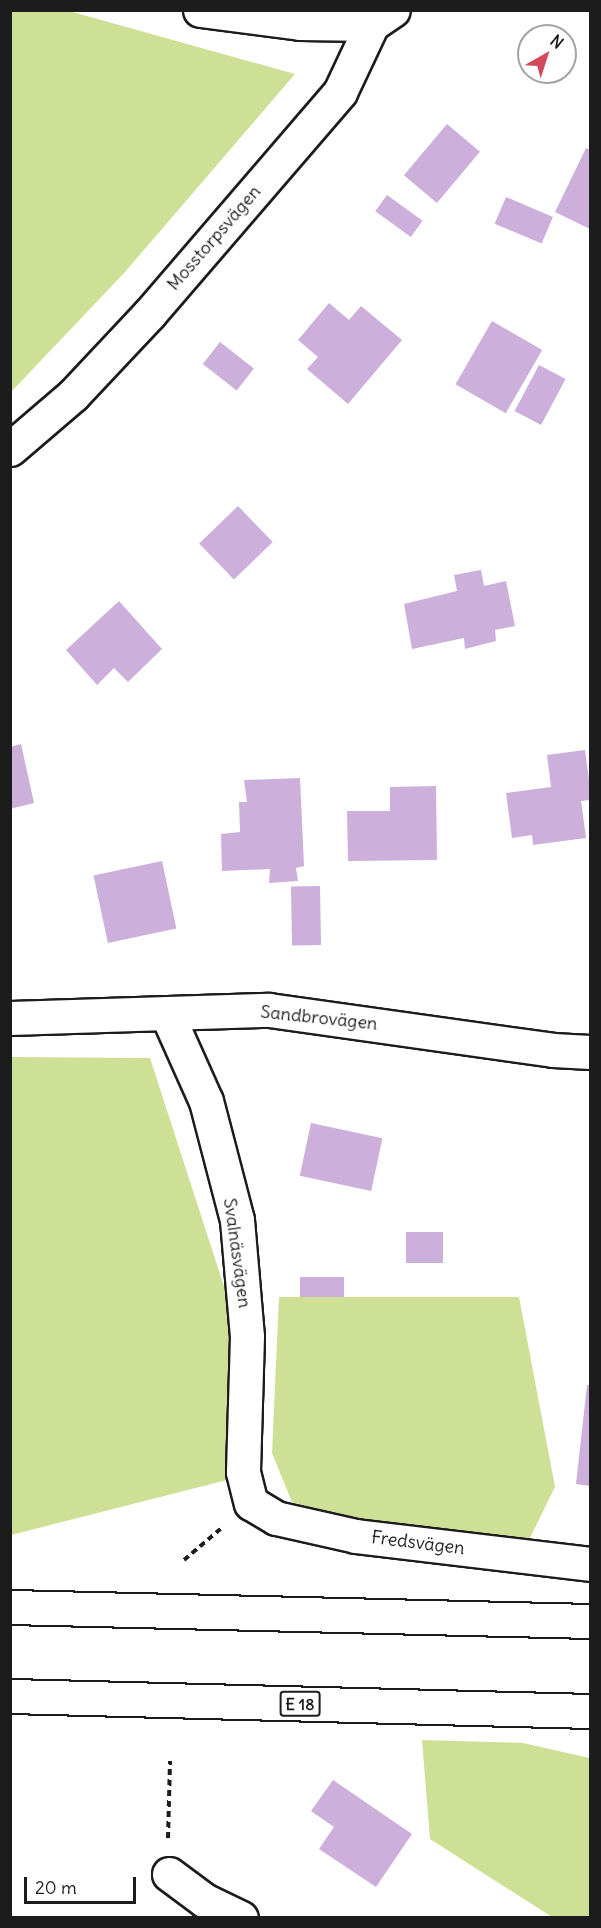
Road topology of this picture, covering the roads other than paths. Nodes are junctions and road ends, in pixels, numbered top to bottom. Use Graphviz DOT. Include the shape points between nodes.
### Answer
graph roads {
  1 [pos="200,10"];
  2 [pos="382,17"];
  3 [pos="10,449"];
  4 [pos="167,1014"];
  5 [pos="10,1018"];
  6 [pos="591,1052"];
  7 [pos="251,1503"];
  8 [pos="591,1564"];
  9 [pos="10,1606"];
  10 [pos="591,1621"];
  11 [pos="10,1696"];
  12 [pos="591,1711"];
  13 [pos="169,1875"];
  14 [pos="241,1917"];
  1 -- 2 [label="main road" via="300,23"];
  2 -- 3 [label="main road, Mosstorpsvägen" via="340,92 150,313 73,395"];
  4 -- 5 [label="main road, Sandbrovägen"];
  4 -- 6 [label="main road, Sandbrovägen" via="269,1011"];
  4 -- 7 [label="main road, Svalnäsvägen" via="206,1101 237,1220 247,1336 243,1472"];
  7 -- 8 [label="main road, Fredsvägen" via="276,1518 356,1536"];
  9 -- 10 [label="main road"];
  11 -- 12 [label="main road, E 18"];
  13 -- 14 [label="main road" via="204,1900"];
}
